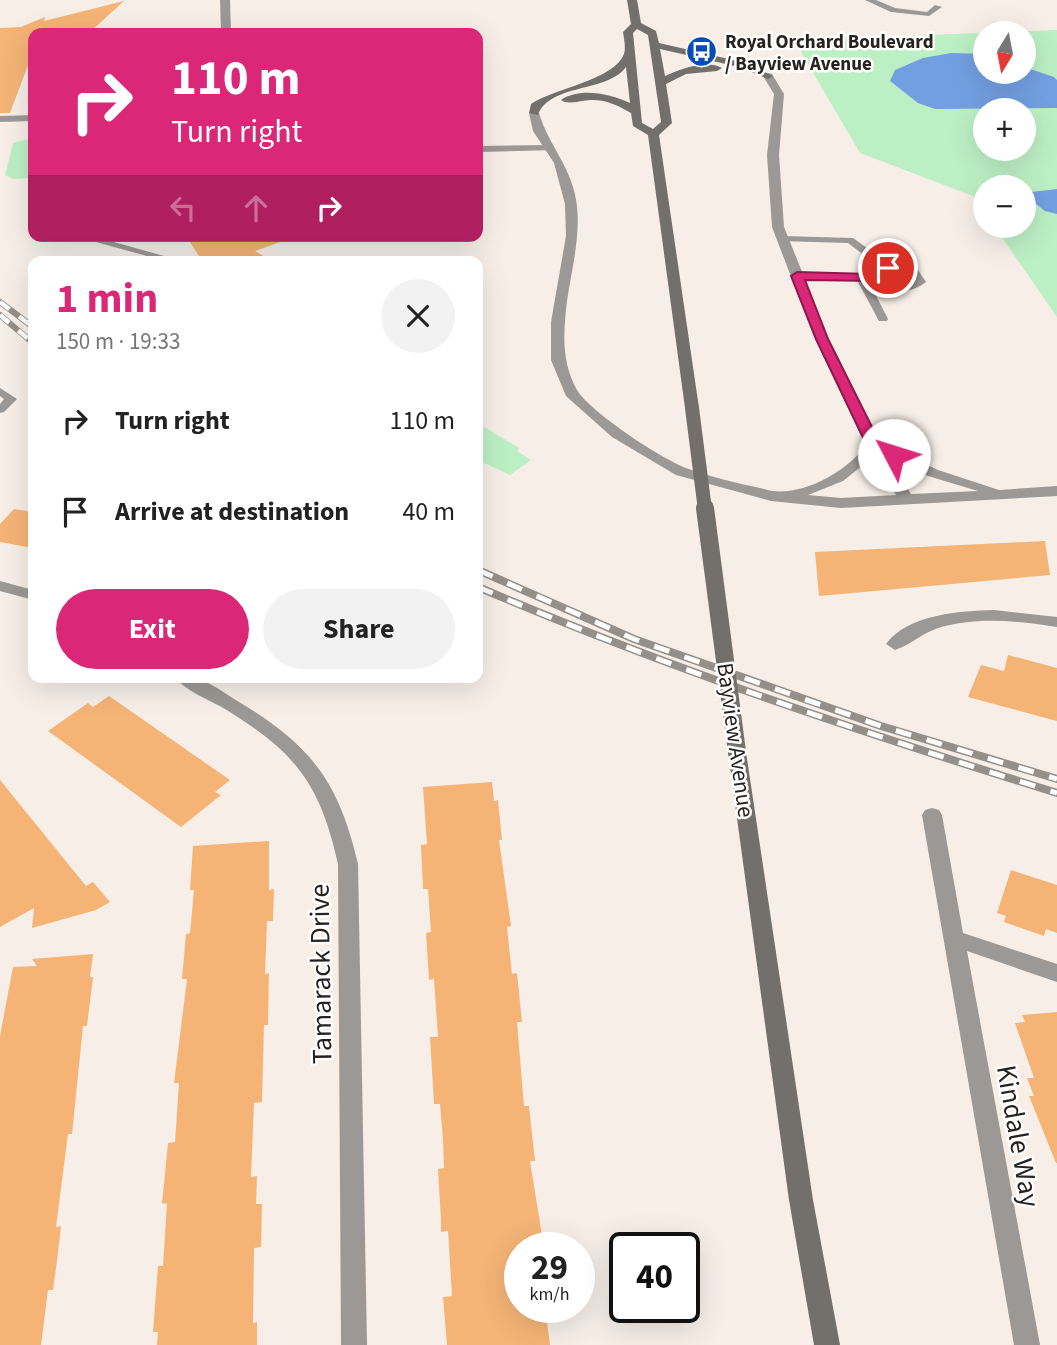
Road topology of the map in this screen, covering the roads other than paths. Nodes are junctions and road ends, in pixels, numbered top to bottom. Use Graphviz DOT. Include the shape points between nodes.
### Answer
graph roads {
  1 [pos="225,0"];
  2 [pos="632,0"];
  3 [pos="869,0"];
  4 [pos="937,7"];
  5 [pos="636,25"];
  6 [pos="226,28"];
  7 [pos="653,44"];
  8 [pos="630,52"];
  9 [pos="768,76"];
  10 [pos="660,83"];
  11 [pos="635,111"];
  12 [pos="534,113"];
  13 [pos="28,118"];
  14 [pos="0,119"];
  15 [pos="653,134"];
  16 [pos="550,148"];
  17 [pos="483,149"];
  18 [pos="782,239"];
  19 [pos="103,242"];
  20 [pos="158,256"];
  21 [pos="888,268"];
  22 [pos="797,276"];
  23 [pos="861,277"];
  24 [pos="877,277"];
  25 [pos="883,319"];
  26 [pos="0,391"];
  27 [pos="0,410"];
  28 [pos="874,446"];
  29 [pos="1057,491"];
  30 [pos="1007,494"];
  31 [pos="771,496"];
  32 [pos="908,500"];
  33 [pos="0,586"];
  34 [pos="28,594"];
  35 [pos="1057,622"];
  36 [pos="895,644"];
  37 [pos="194,683"];
  38 [pos="932,815"];
  39 [pos="954,938"];
  40 [pos="1057,973"];
  41 [pos="355,1345"];
  42 [pos="827,1345"];
  43 [pos="1027,1345"];
  1 -- 6 [label="street"];
  2 -- 5 [label="main road"];
  3 -- 4 [label="lane" via="894,10 929,15"];
  5 -- 7 [label="main road" via="653,33"];
  5 -- 8 [label="main road" via="628,32"];
  7 -- 9 [label="main road" via="742,65"];
  7 -- 10 [label="main road, Bayview Avenue"];
  8 -- 11 [label="main road"];
  8 -- 12 [label="main road" via="620,69 547,98 535,106"];
  9 -- 10 [label="main road" via="697,68"];
  9 -- 18 [label="street" via="779,94 773,155"];
  10 -- 15 [label="main road, Bayview Avenue" via="667,123"];
  11 -- 12 [label="main road" via="616,99 595,96"];
  11 -- 15 [label="main road, Bayview Avenue" via="637,124"];
  12 -- 16 [label="street"];
  13 -- 14 [label="lane"];
  15 -- 42 [label="main road, Bayview Avenue, bridge" via="801,1200"];
  16 -- 17 [label="street"];
  16 -- 31 [label="street" via="560,163 571,204 572,236 558,322 558,360 571,393 617,434 681,472"];
  18 -- 21 [label="lane" via="850,240"];
  18 -- 22 [label="street"];
  19 -- 20 [label="lane"];
  21 -- 24 [label="lane"];
  21 -- 24 [label="lane" via="914,272 921,282 898,289"];
  22 -- 23 [label="lane"];
  22 -- 28 [label="street"];
  23 -- 24 [label="lane"];
  23 -- 25 [label="lane"];
  26 -- 27 [label="lane" via="10,399"];
  28 -- 30 [label="street" via="933,473"];
  28 -- 31 [label="street" via="835,481"];
  28 -- 32 [label="street"];
  29 -- 30 [label="street"];
  30 -- 32 [label="street"];
  31 -- 32 [label="street" via="841,503"];
  33 -- 34 [label="street"];
  35 -- 36 [label="street" via="1000,617 948,620 925,625"];
  37 -- 41 [label="street, Tamarack Drive" via="287,742 319,779 342,829 348,864"];
  38 -- 39 [label="street, Kindale Way"];
  39 -- 40 [label="street"];
  39 -- 43 [label="street, Kindale Way"];
}
